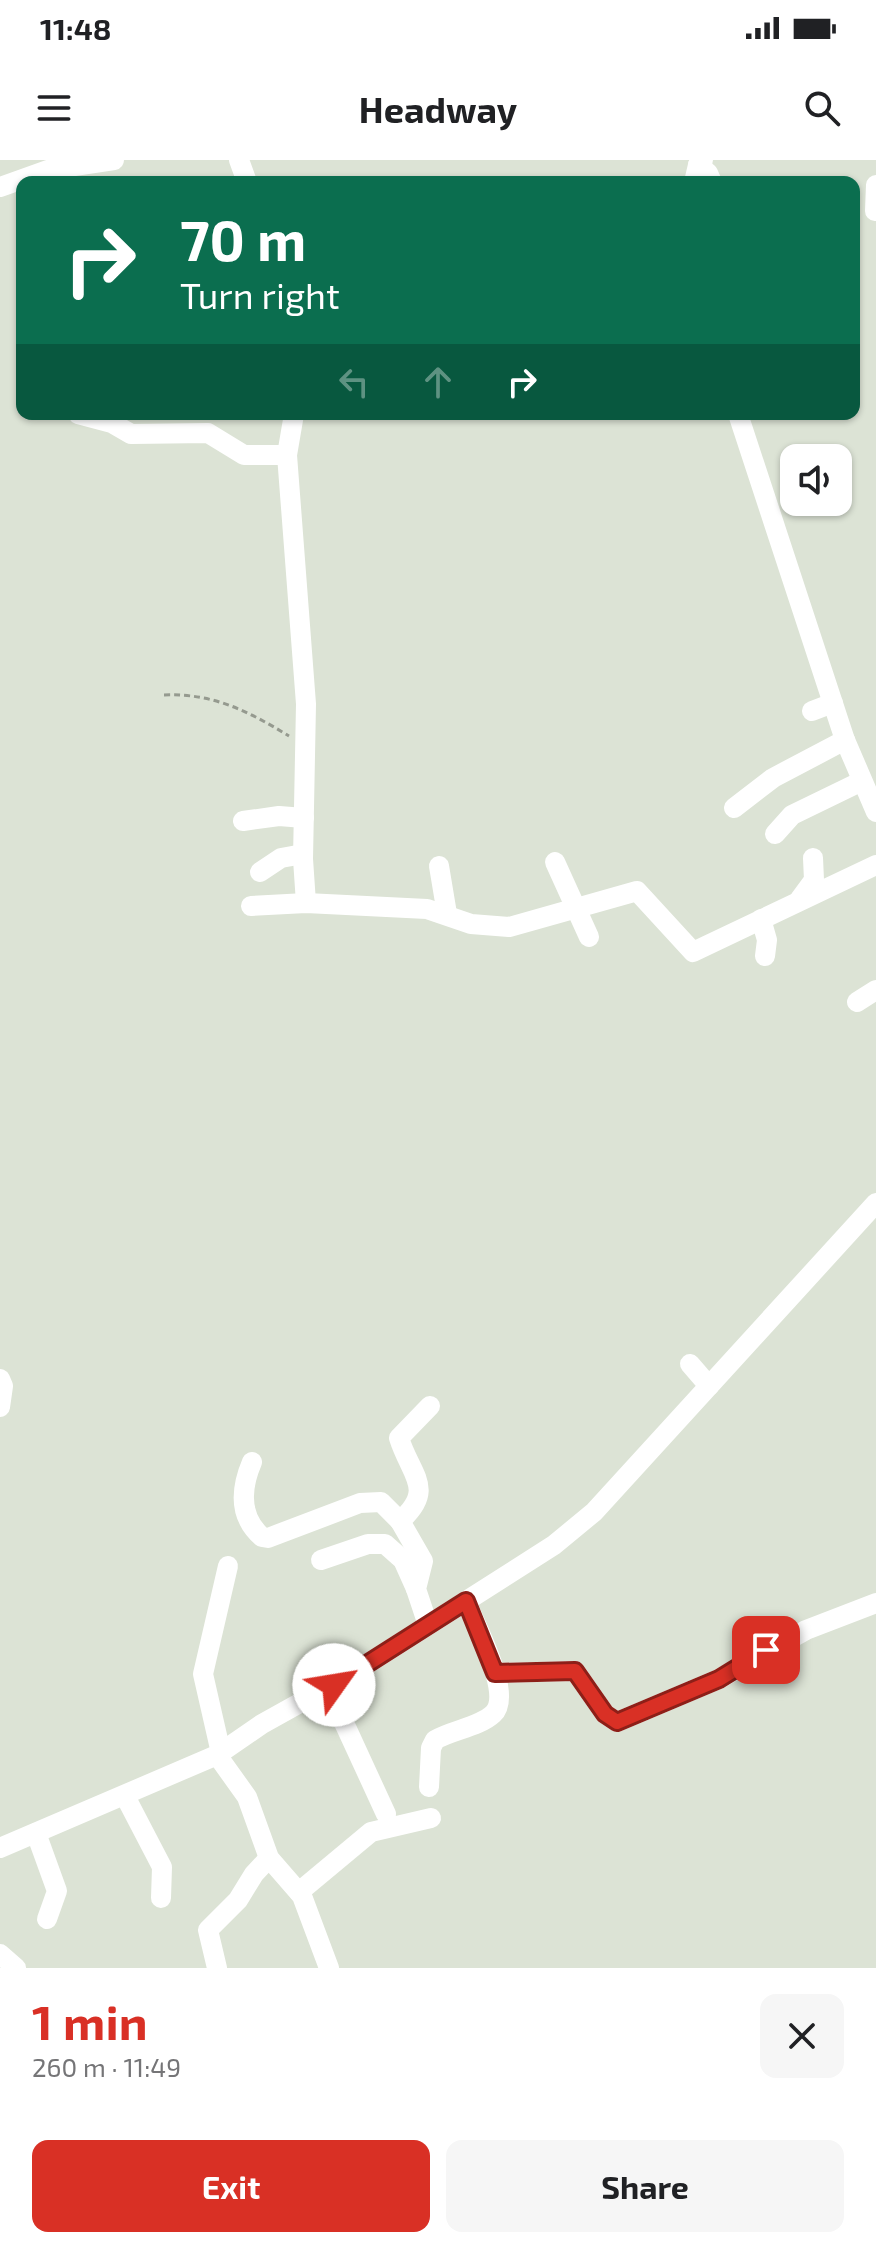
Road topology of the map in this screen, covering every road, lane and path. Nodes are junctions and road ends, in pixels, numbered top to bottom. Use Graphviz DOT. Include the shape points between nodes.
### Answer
graph roads {
  1 [pos="114,160"];
  2 [pos="31,176"];
  3 [pos="876,185"];
  4 [pos="875,211"];
  5 [pos="101,420"];
  6 [pos="293,420"];
  7 [pos="740,420"];
  8 [pos="287,455"];
  9 [pos="164,695"];
  10 [pos="833,703"];
  11 [pos="812,711"];
  12 [pos="845,740"];
  13 [pos="306,746"];
  14 [pos="862,781"];
  15 [pos="734,808"];
  16 [pos="876,812"];
  17 [pos="304,818"];
  18 [pos="243,821"];
  19 [pos="775,834"];
  20 [pos="303,854"];
  21 [pos="813,858"];
  22 [pos="555,862"];
  23 [pos="876,865"];
  24 [pos="439,866"];
  25 [pos="260,872"];
  26 [pos="800,899"];
  27 [pos="306,903"];
  28 [pos="251,906"];
  29 [pos="578,908"];
  30 [pos="447,914"];
  31 [pos="761,919"];
  32 [pos="589,937"];
  33 [pos="765,956"];
  34 [pos="876,990"];
  35 [pos="857,1002"];
  36 [pos="876,1203"];
  37 [pos="690,1364"];
  38 [pos="0,1379"];
  39 [pos="709,1386"];
  40 [pos="430,1406"];
  41 [pos="0,1407"];
  42 [pos="252,1462"];
  43 [pos="400,1521"];
  44 [pos="321,1560"];
  45 [pos="228,1566"];
  46 [pos="416,1589"];
  47 [pos="466,1601"];
  48 [pos="876,1603"];
  49 [pos="428,1625"];
  50 [pos="495,1673"];
  51 [pos="328,1688"];
  52 [pos="219,1754"];
  53 [pos="429,1787"];
  54 [pos="125,1796"];
  55 [pos="386,1814"];
  56 [pos="431,1818"];
  57 [pos="36,1833"];
  58 [pos="0,1848"];
  59 [pos="269,1858"];
  60 [pos="299,1892"];
  61 [pos="161,1898"];
  62 [pos="47,1919"];
  63 [pos="0,1954"];
  64 [pos="16,1968"];
  65 [pos="217,1968"];
  66 [pos="329,1968"];
  1 -- 2 [label="street"];
  3 -- 4 [label="street"];
  5 -- 8 [label="street" via="131,434 208,433 244,455"];
  6 -- 8 [label="street"];
  7 -- 10 [label="street"];
  8 -- 13 [label="street"];
  9 -- 13 [label="path" via="217,699"];
  10 -- 11 [label="street"];
  10 -- 12 [label="street"];
  12 -- 14 [label="street"];
  12 -- 15 [label="street" via="773,778"];
  13 -- 17 [label="street"];
  14 -- 16 [label="street"];
  14 -- 19 [label="street" via="792,815"];
  17 -- 18 [label="street"];
  17 -- 20 [label="street"];
  20 -- 25 [label="street" via="281,858"];
  20 -- 27 [label="street"];
  21 -- 26 [label="street" via="814,880"];
  22 -- 29 [label="street"];
  23 -- 26 [label="street"];
  24 -- 30 [label="street"];
  26 -- 31 [label="street"];
  27 -- 28 [label="street"];
  27 -- 30 [label="street"];
  29 -- 30 [label="street" via="509,927 471,924"];
  29 -- 31 [label="street" via="637,891 693,952"];
  29 -- 32 [label="street"];
  31 -- 33 [label="street"];
  34 -- 35 [label="street"];
  36 -- 39 [label="street"];
  37 -- 39 [label="street"];
  38 -- 41 [label="street"];
  39 -- 47 [label="street" via="575,1530"];
  40 -- 43 [label="street" via="399,1438 420,1491 416,1507"];
  42 -- 43 [label="street" via="243,1506 262,1537 372,1501 381,1502"];
  43 -- 46 [label="street" via="423,1561"];
  44 -- 46 [label="street" via="368,1544 385,1544 403,1560"];
  45 -- 52 [label="street" via="203,1674"];
  46 -- 49 [label="street"];
  47 -- 49 [label="street"];
  47 -- 50 [label="street"];
  48 -- 50 [label="street" via="806,1630 719,1679 617,1722 605,1714 575,1671"];
  49 -- 51 [label="street"];
  50 -- 53 [label="street" via="501,1701 496,1712 435,1740"];
  51 -- 52 [label="street"];
  51 -- 55 [label="street"];
  52 -- 54 [label="street"];
  52 -- 59 [label="street" via="247,1797"];
  54 -- 57 [label="street"];
  54 -- 61 [label="street" via="162,1867"];
  56 -- 60 [label="street" via="371,1832"];
  57 -- 58 [label="street"];
  57 -- 62 [label="street" via="57,1891"];
  59 -- 60 [label="street"];
  59 -- 65 [label="street" via="208,1930"];
  60 -- 66 [label="street"];
  63 -- 64 [label="street"];
}
